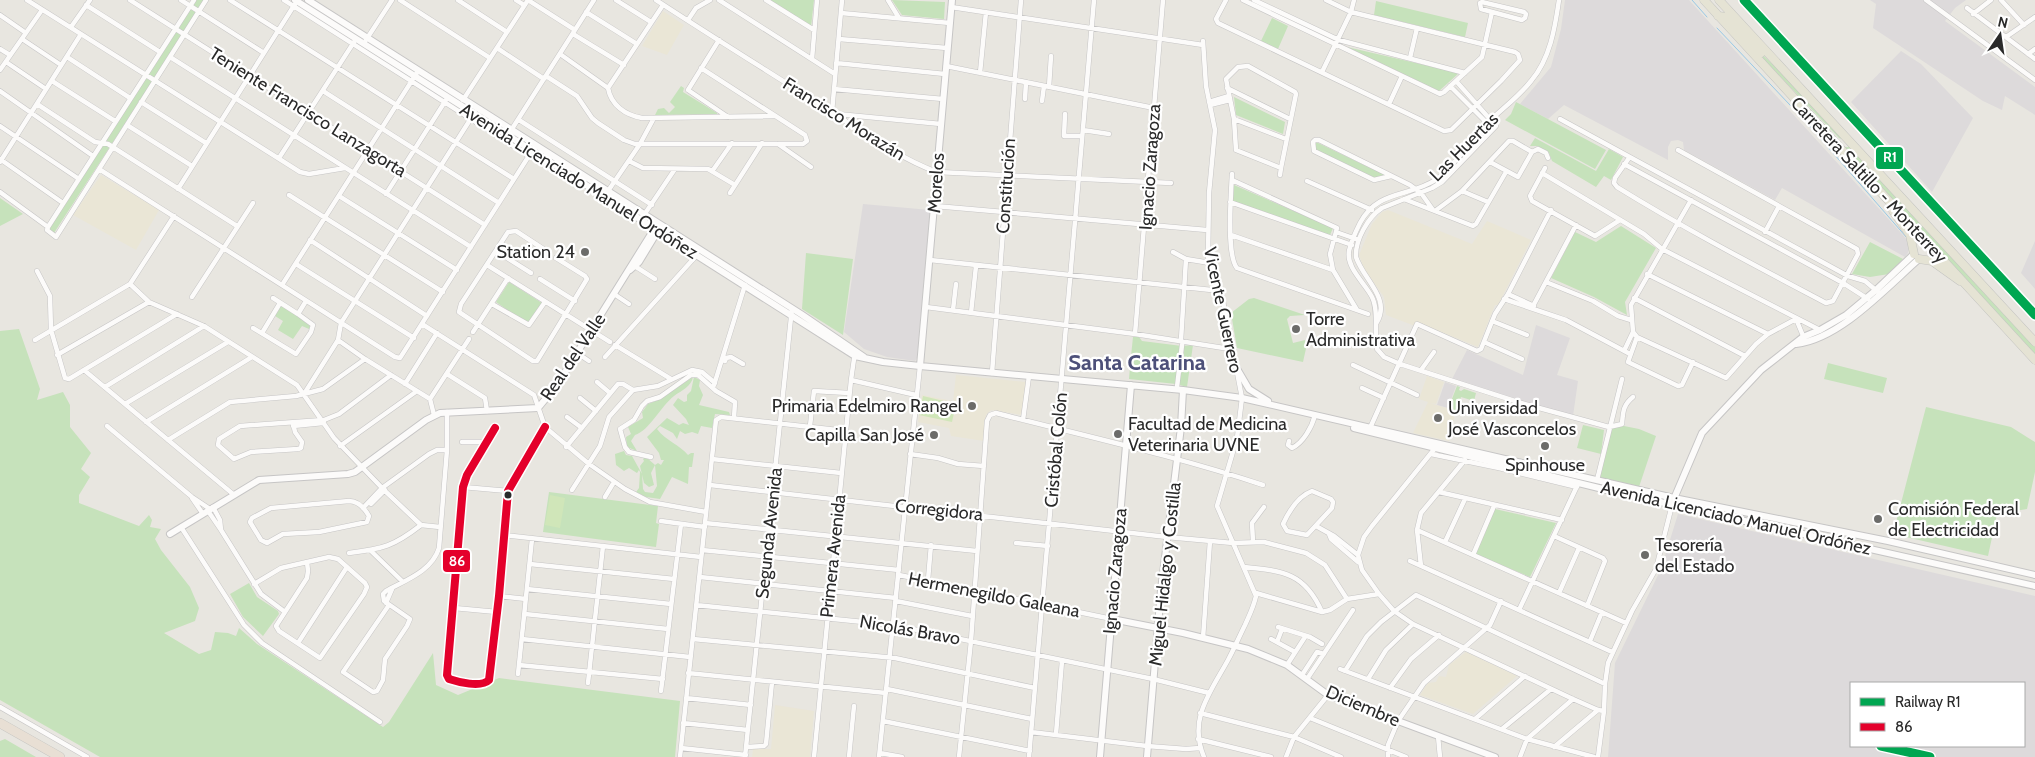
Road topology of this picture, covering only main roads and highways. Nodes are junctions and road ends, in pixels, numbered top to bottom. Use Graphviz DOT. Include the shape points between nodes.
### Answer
graph roads {
  1 [pos="308,0"];
  2 [pos="1704,0"];
  3 [pos="1720,0"];
  4 [pos="295,2"];
  5 [pos="952,3"];
  6 [pos="318,6"];
  7 [pos="1718,16"];
  8 [pos="1793,80"];
  9 [pos="1796,100"];
  10 [pos="510,133"];
  11 [pos="1851,143"];
  12 [pos="608,196"];
  13 [pos="1887,201"];
  14 [pos="658,227"];
  15 [pos="1916,256"];
  16 [pos="1963,282"];
  17 [pos="745,283"];
  18 [pos="1870,300"];
  19 [pos="1805,340"];
  20 [pos="2035,342"];
  21 [pos="2035,360"];
  22 [pos="920,366"];
  23 [pos="1236,367"];
  24 [pos="1131,385"];
  25 [pos="1180,388"];
  26 [pos="1242,400"];
  27 [pos="1285,408"];
  28 [pos="1314,417"];
  29 [pos="1437,446"];
  30 [pos="1491,461"];
  31 [pos="1499,468"];
  32 [pos="1534,468"];
  33 [pos="1568,474"];
  34 [pos="1578,485"];
  35 [pos="1613,487"];
  36 [pos="1673,501"];
  37 [pos="170,534"];
  38 [pos="2022,572"];
  39 [pos="2035,575"];
  40 [pos="2019,582"];
  41 [pos="2035,586"];
  42 [pos="1112,619"];
  43 [pos="1158,628"];
  44 [pos="1235,645"];
  45 [pos="0,723"];
  46 [pos="0,730"];
  47 [pos="48,757"];
  48 [pos="60,757"];
  49 [pos="1100,757"];
  50 [pos="1146,757"];
  51 [pos="1495,757"];
  1 -- 6 [label="main road, Avenida Licenciado Manuel Ordóñez"];
  2 -- 7 [label="main road, Carretera Saltillo - Monterrey"];
  3 -- 8 [label="main road, Carretera Saltillo - Monterrey"];
  4 -- 6 [label="main road, Avenida Licenciado Manuel Ordóñez"];
  5 -- 22 [label="main road, Morelos"];
  6 -- 10 [label="main road, Avenida Licenciado Manuel Ordóñez" via="356,38 366,41 474,114"];
  7 -- 8 [label="main road" via="1728,17 1760,52"];
  7 -- 9 [label="main road, Carretera Saltillo - Monterrey"];
  8 -- 11 [label="main road, Carretera Saltillo - Monterrey"];
  9 -- 11 [label="main road" via="1836,140"];
  9 -- 13 [label="main road, Carretera Saltillo - Monterrey"];
  10 -- 12 [label="main road, Avenida Licenciado Manuel Ordóñez" via="564,164"];
  10 -- 12 [label="main road, Avenida Licenciado Manuel Ordóñez" via="531,153"];
  11 -- 20 [label="main road, Carretera Saltillo - Monterrey"];
  12 -- 14 [label="main road, Avenida Licenciado Manuel Ordóñez" via="637,218"];
  12 -- 14 [label="main road, Avenida Licenciado Manuel Ordóñez" via="624,201"];
  13 -- 15 [label="main road" via="1910,234"];
  13 -- 16 [label="main road, Carretera Saltillo - Monterrey"];
  14 -- 17 [label="main road, Avenida Licenciado Manuel Ordóñez"];
  14 -- 17 [label="main road, Avenida Licenciado Manuel Ordóñez" via="696,256"];
  14 -- 37 [label="main road, Real del Valle" via="557,385 538,408 434,415 362,468 348,474 259,480"];
  15 -- 16 [label="main road" via="1932,261"];
  15 -- 18 [label="main road"];
  16 -- 21 [label="main road, Carretera Saltillo - Monterrey"];
  17 -- 22 [label="main road, Avenida Licenciado Manuel Ordóñez" via="857,354 884,362"];
  18 -- 19 [label="main road"];
  18 -- 19 [label="main road" via="1824,336"];
  19 -- 36 [label="main road" via="1794,344 1761,370 1702,432"];
  22 -- 24 [label="main road, Avenida Licenciado Manuel Ordóñez"];
  23 -- 27 [label="main road" via="1253,393"];
  24 -- 25 [label="main road, Avenida Licenciado Manuel Ordóñez"];
  24 -- 42 [label="main road, Ignacio Zaragoza"];
  25 -- 26 [label="main road, Avenida Licenciado Manuel Ordóñez"];
  25 -- 43 [label="main road, Miguel Hidalgo y Costilla" via="1183,408"];
  26 -- 27 [label="main road, Avenida Licenciado Manuel Ordóñez"];
  26 -- 28 [label="main road, Avenida Licenciado Manuel Ordóñez"];
  27 -- 28 [label="main road, Avenida Licenciado Manuel Ordóñez"];
  28 -- 29 [label="main road, Avenida Licenciado Manuel Ordóñez"];
  29 -- 30 [label="main road, Avenida Licenciado Manuel Ordóñez" via="1465,458"];
  29 -- 32 [label="main road, Avenida Licenciado Manuel Ordóñez"];
  30 -- 31 [label="main road"];
  30 -- 32 [label="main road, Avenida Licenciado Manuel Ordóñez"];
  32 -- 33 [label="main road, Avenida Licenciado Manuel Ordóñez"];
  32 -- 34 [label="main road, Avenida Licenciado Manuel Ordóñez"];
  33 -- 34 [label="main road"];
  33 -- 35 [label="main road, Avenida Licenciado Manuel Ordóñez"];
  34 -- 35 [label="main road, Avenida Licenciado Manuel Ordóñez" via="1586,481"];
  35 -- 36 [label="main road, Avenida Licenciado Manuel Ordóñez"];
  36 -- 38 [label="main road, Avenida Licenciado Manuel Ordóñez" via="1888,541"];
  36 -- 40 [label="main road, Avenida Licenciado Manuel Ordóñez"];
  38 -- 39 [label="main road, Avenida Licenciado Manuel Ordóñez"];
  38 -- 40 [label="main road"];
  40 -- 41 [label="main road, Avenida Licenciado Manuel Ordóñez"];
  42 -- 43 [label="main road, Hermenegildo Galeana"];
  42 -- 49 [label="main road, Ignacio Zaragoza"];
  43 -- 44 [label="main road, Hermenegildo Galeana"];
  43 -- 50 [label="main road, Miguel Hidalgo y Costilla"];
  44 -- 51 [label="main road, Diciembre" via="1287,665 1328,695"];
  45 -- 48 [label="highway"];
  46 -- 47 [label="highway"];
}
